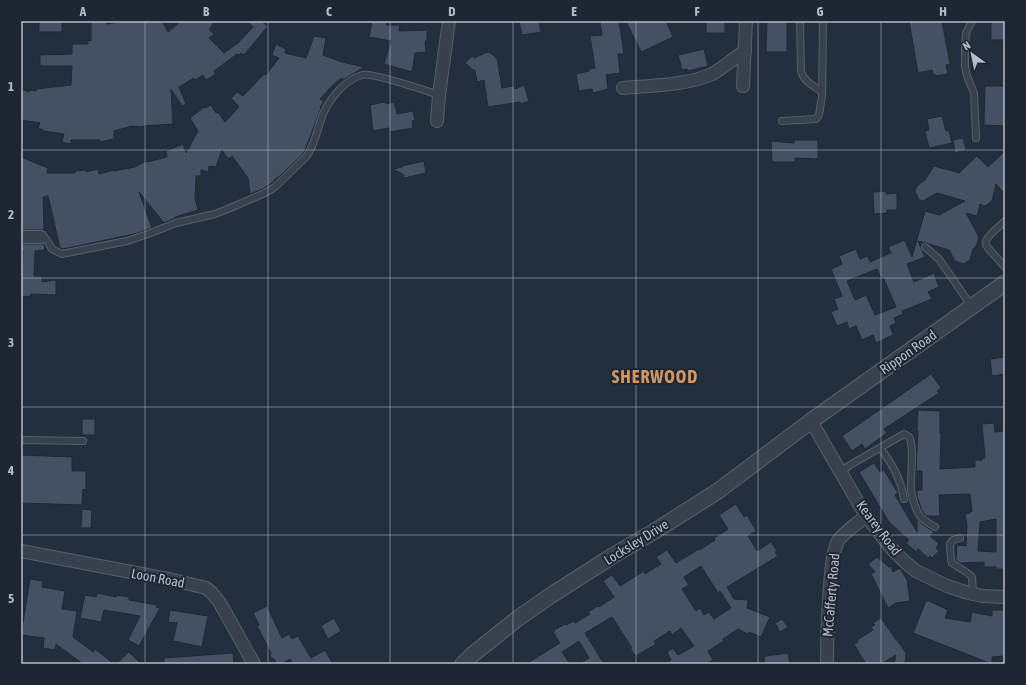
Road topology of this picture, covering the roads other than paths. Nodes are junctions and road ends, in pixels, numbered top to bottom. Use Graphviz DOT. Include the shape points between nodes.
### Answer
graph roads {
  1 [pos="449,21"];
  2 [pos="746,21"];
  3 [pos="800,21"];
  4 [pos="823,21"];
  5 [pos="972,21"];
  6 [pos="745,51"];
  7 [pos="743,86"];
  8 [pos="623,88"];
  9 [pos="822,92"];
  10 [pos="439,95"];
  11 [pos="437,121"];
  12 [pos="782,121"];
  13 [pos="976,138"];
  14 [pos="1005,221"];
  15 [pos="41,236"];
  16 [pos="21,237"];
  17 [pos="925,247"];
  18 [pos="1005,267"];
  19 [pos="1005,282"];
  20 [pos="972,307"];
  21 [pos="811,421"];
  22 [pos="21,440"];
  23 [pos="84,441"];
  24 [pos="880,448"];
  25 [pos="841,472"];
  26 [pos="904,499"];
  27 [pos="866,516"];
  28 [pos="935,527"];
  29 [pos="960,538"];
  30 [pos="21,550"];
  31 [pos="973,594"];
  32 [pos="1005,597"];
  33 [pos="254,664"];
  34 [pos="463,664"];
  35 [pos="827,664"];
  1 -- 10 [label="street"];
  2 -- 6 [label="street"];
  3 -- 9 [label="lane" via="801,75"];
  4 -- 9 [label="lane"];
  5 -- 13 [label="lane" via="966,33 964,49 967,76 974,93"];
  6 -- 7 [label="street"];
  6 -- 8 [label="street" via="712,74 700,78 678,83"];
  9 -- 12 [label="lane" via="818,118"];
  10 -- 11 [label="street"];
  10 -- 15 [label="lane" via="367,74 362,75 335,94 324,113 312,148 306,157 275,187 265,193 215,214 176,223 127,241 62,254 52,249"];
  14 -- 18 [label="lane" via="988,237 986,244"];
  15 -- 16 [label="street"];
  17 -- 20 [label="lane" via="938,259"];
  19 -- 20 [label="street, Rippon Road"];
  20 -- 21 [label="street, Rippon Road"];
  21 -- 25 [label="street, Kearey Road"];
  21 -- 34 [label="street, Locksley Drive" via="718,491 517,619"];
  22 -- 23 [label="lane"];
  24 -- 25 [label="lane"];
  24 -- 26 [label="lane" via="898,477"];
  24 -- 28 [label="lane" via="904,434 909,437 912,496 919,515"];
  25 -- 27 [label="street, Kearey Road"];
  27 -- 31 [label="street, Kearey Road" via="891,548 916,571 947,586"];
  27 -- 35 [label="street, McCafferty Road" via="838,540 836,545 828,607"];
  29 -- 31 [label="lane" via="950,544 951,560 972,577"];
  30 -- 33 [label="street, Loon Road" via="206,588 220,603"];
  31 -- 32 [label="street, Kearey Road"];
}
